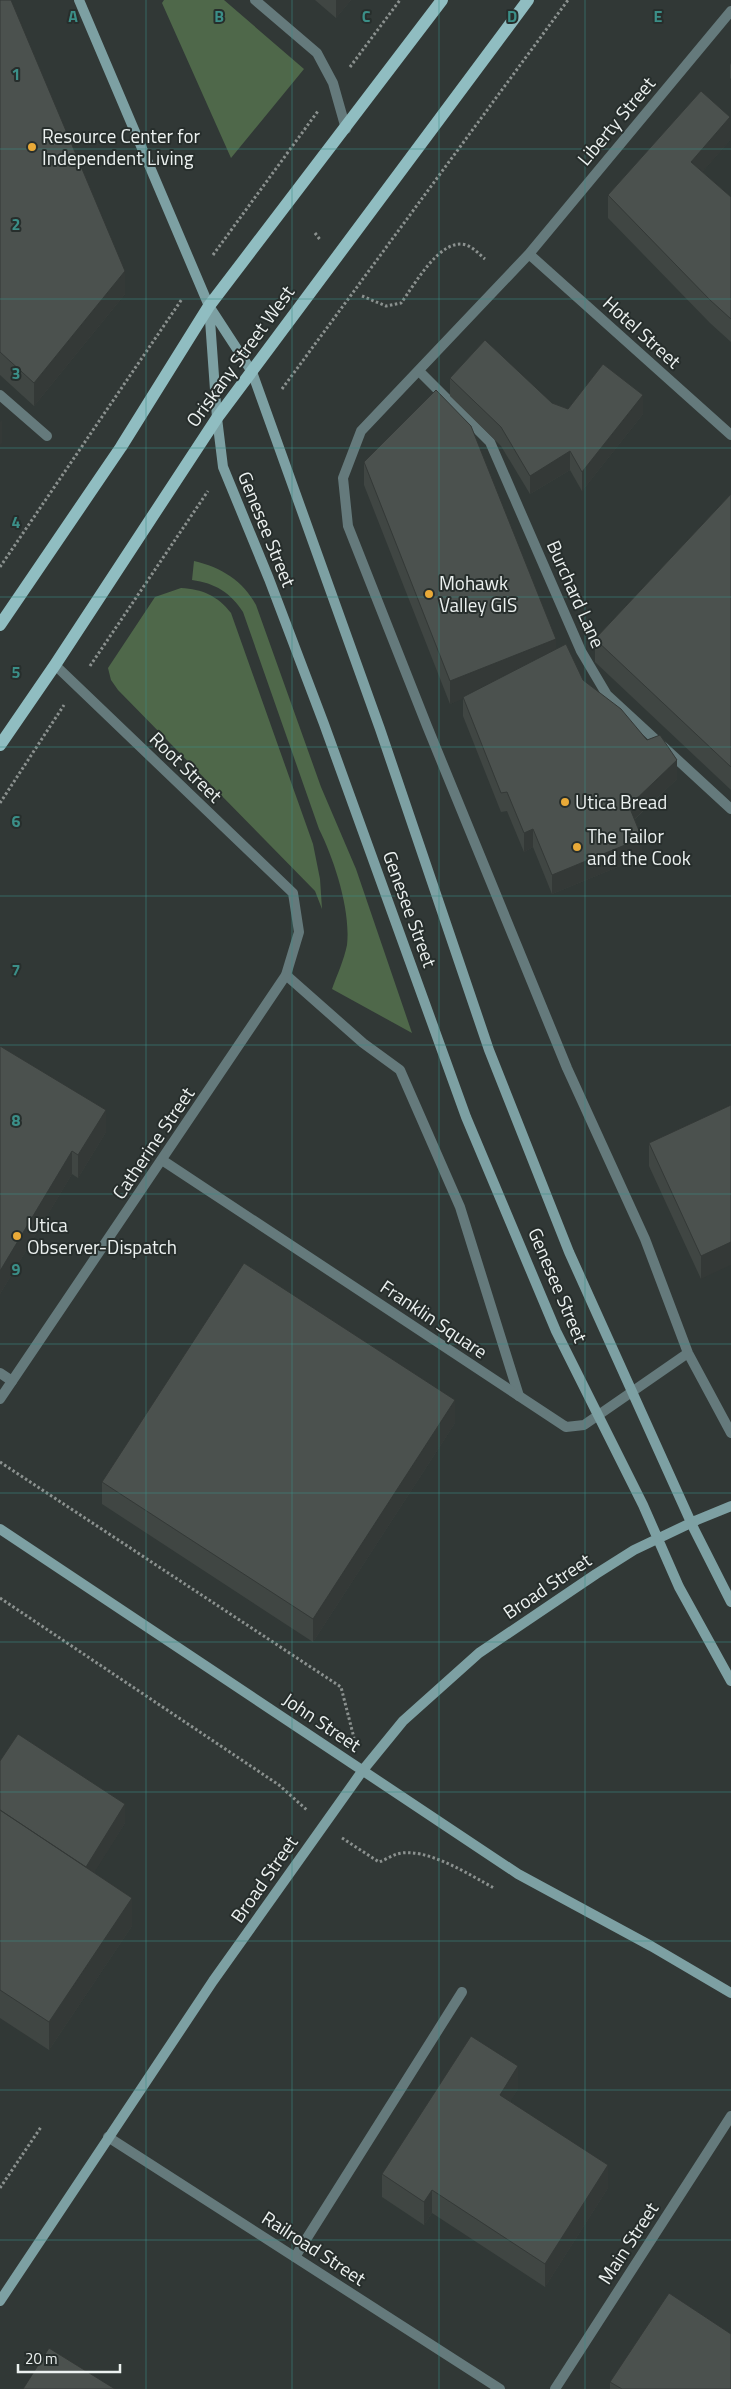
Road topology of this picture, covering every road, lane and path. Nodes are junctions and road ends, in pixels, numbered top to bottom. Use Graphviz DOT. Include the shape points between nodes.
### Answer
graph roads {
  1 [pos="79,0"];
  2 [pos="255,0"];
  3 [pos="442,0"];
  4 [pos="528,0"];
  5 [pos="731,11"];
  6 [pos="346,129"];
  7 [pos="529,254"];
  8 [pos="485,259"];
  9 [pos="362,296"];
  10 [pos="209,306"];
  11 [pos="419,371"];
  12 [pos="252,372"];
  13 [pos="0,395"];
  14 [pos="217,418"];
  15 [pos="731,435"];
  16 [pos="47,436"];
  17 [pos="0,625"];
  18 [pos="55,665"];
  19 [pos="0,745"];
  20 [pos="731,809"];
  21 [pos="293,893"];
  22 [pos="286,975"];
  23 [pos="162,1160"];
  24 [pos="688,1353"];
  25 [pos="0,1373"];
  26 [pos="12,1381"];
  27 [pos="519,1396"];
  28 [pos="0,1399"];
  29 [pos="731,1433"];
  30 [pos="0,1462"];
  31 [pos="731,1506"];
  32 [pos="0,1529"];
  33 [pos="731,1602"];
  34 [pos="731,1681"];
  35 [pos="363,1770"];
  36 [pos="462,1992"];
  37 [pos="731,1993"];
  38 [pos="731,2116"];
  39 [pos="41,2127"];
  40 [pos="108,2136"];
  41 [pos="0,2188"];
  42 [pos="295,2257"];
  43 [pos="0,2301"];
  44 [pos="500,2389"];
  45 [pos="555,2389"];
  1 -- 10 [label="main road, Genesee Street"];
  2 -- 6 [label="street" via="317,53 333,83"];
  3 -- 6 [label="main road"];
  4 -- 12 [label="main road, Oriskany Street West"];
  5 -- 7 [label="street, Liberty Street"];
  6 -- 10 [label="main road"];
  7 -- 11 [label="street, Liberty Street"];
  7 -- 15 [label="street, Hotel Street"];
  8 -- 9 [label="path" via="467,245 453,244 440,252 401,303 386,306"];
  10 -- 12 [label="main road, Genesee Street"];
  10 -- 14 [label="main road, Genesee Street"];
  10 -- 17 [label="main road" via="121,447"];
  11 -- 20 [label="street, Burchard Lane" via="490,442 581,652 607,695"];
  11 -- 24 [label="street, Liberty Street" via="361,431 343,478 348,526 567,1068 645,1239"];
  12 -- 14 [label="main road, Oriskany Street West"];
  12 -- 33 [label="main road, Genesee Street" via="380,730 489,1050 569,1252 675,1488"];
  13 -- 16 [label="street"];
  14 -- 18 [label="main road, Oriskany Street West"];
  14 -- 34 [label="main road, Genesee Street" via="223,467 317,705 466,1117 556,1331 643,1505 675,1580"];
  18 -- 19 [label="main road, Oriskany Street West"];
  18 -- 21 [label="street, Root Street"];
  21 -- 22 [label="street, Catherine Street" via="299,932"];
  22 -- 23 [label="street, Catherine Street"];
  22 -- 27 [label="street" via="363,1043 400,1070 460,1207"];
  23 -- 26 [label="street, Catherine Street"];
  23 -- 27 [label="street, Franklin Square"];
  24 -- 27 [label="street, Franklin Square" via="584,1425 566,1427"];
  24 -- 29 [label="street, Liberty Street"];
  25 -- 26 [label="street"];
  26 -- 28 [label="street, Catherine Street"];
  30 -- 35 [label="path, John Street" via="341,1687"];
  31 -- 35 [label="main road, Broad Street" via="634,1550 479,1653 404,1721"];
  32 -- 35 [label="main road, John Street"];
  35 -- 37 [label="main road" via="518,1874"];
  35 -- 40 [label="main road, Broad Street"];
  36 -- 42 [label="street"];
  38 -- 45 [label="street, Main Street"];
  39 -- 41 [label="path"];
  40 -- 42 [label="street, Railroad Street"];
  40 -- 43 [label="main road, Broad Street"];
  42 -- 44 [label="street, Railroad Street"];
}
